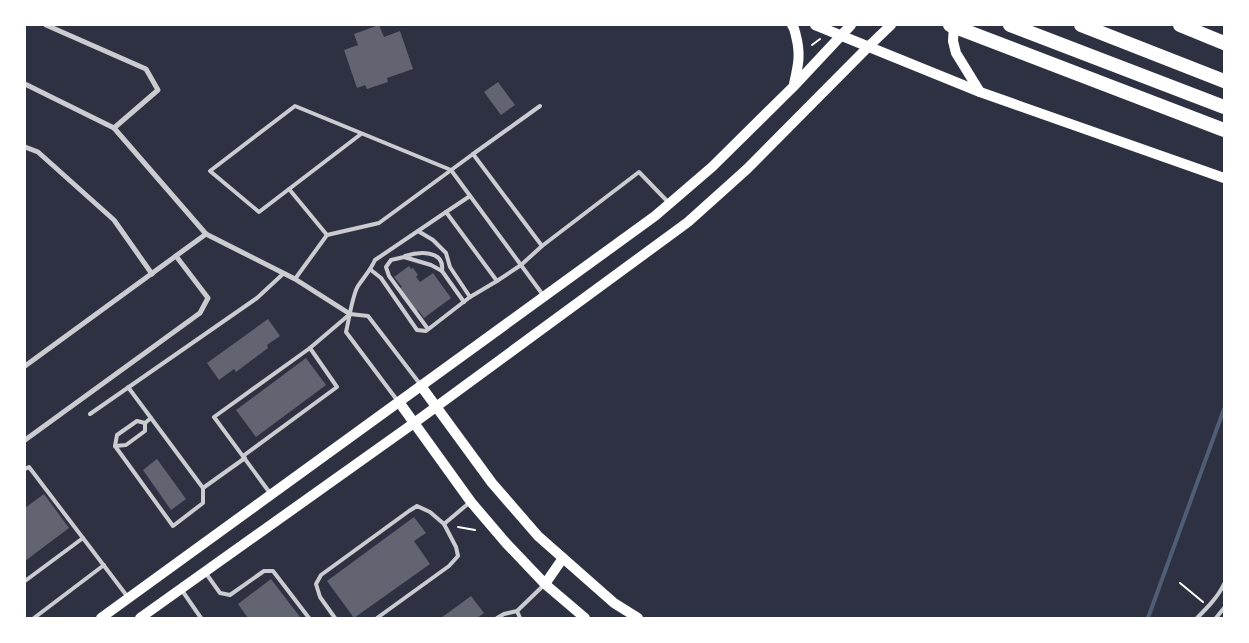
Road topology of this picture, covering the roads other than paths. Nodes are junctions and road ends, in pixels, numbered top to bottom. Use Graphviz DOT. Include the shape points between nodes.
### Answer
graph roads {
  1 [pos="46,25"];
  2 [pos="792,25"];
  3 [pos="814,25"];
  4 [pos="851,25"];
  5 [pos="891,25"];
  6 [pos="952,25"];
  7 [pos="1010,25"];
  8 [pos="1082,25"];
  9 [pos="1180,25"];
  10 [pos="841,35"];
  11 [pos="1224,42"];
  12 [pos="869,46"];
  13 [pos="1224,81"];
  14 [pos="25,84"];
  15 [pos="793,87"];
  16 [pos="980,92"];
  17 [pos="540,106"];
  18 [pos="1224,106"];
  19 [pos="114,128"];
  20 [pos="1224,130"];
  21 [pos="361,134"];
  22 [pos="25,147"];
  23 [pos="474,154"];
  24 [pos="451,170"];
  25 [pos="1224,178"];
  26 [pos="290,189"];
  27 [pos="470,196"];
  28 [pos="670,204"];
  29 [pos="446,212"];
  30 [pos="418,231"];
  31 [pos="206,234"];
  32 [pos="327,235"];
  33 [pos="542,246"];
  34 [pos="176,256"];
  35 [pos="404,257"];
  36 [pos="521,265"];
  37 [pos="371,270"];
  38 [pos="442,272"];
  39 [pos="284,273"];
  40 [pos="152,274"];
  41 [pos="295,279"];
  42 [pos="497,281"];
  43 [pos="545,297"];
  44 [pos="470,298"];
  45 [pos="464,302"];
  46 [pos="350,314"];
  47 [pos="428,329"];
  48 [pos="310,348"];
  49 [pos="25,366"];
  50 [pos="421,386"];
  51 [pos="128,387"];
  52 [pos="399,402"];
  53 [pos="437,406"];
  54 [pos="90,414"];
  55 [pos="151,418"];
  56 [pos="145,423"];
  57 [pos="414,423"];
  58 [pos="25,440"];
  59 [pos="115,446"];
  60 [pos="244,457"];
  61 [pos="25,470"];
  62 [pos="203,488"];
  63 [pos="271,495"];
  64 [pos="471,502"];
  65 [pos="444,524"];
  66 [pos="83,538"];
  67 [pos="563,558"];
  68 [pos="104,565"];
  69 [pos="205,572"];
  70 [pos="25,581"];
  71 [pos="545,584"];
  72 [pos="1224,584"];
  73 [pos="180,590"];
  74 [pos="128,598"];
  75 [pos="1224,608"];
  76 [pos="518,611"];
  77 [pos="34,618"];
  78 [pos="101,618"];
  79 [pos="140,618"];
  80 [pos="200,618"];
  81 [pos="309,618"];
  82 [pos="336,618"];
  83 [pos="377,618"];
  84 [pos="497,618"];
  85 [pos="520,618"];
  86 [pos="585,618"];
  87 [pos="638,618"];
  88 [pos="1197,618"];
  89 [pos="1216,618"];
  1 -- 19 [label="street" via="146,70 158,90"];
  2 -- 15 [label="main road" via="799,46"];
  3 -- 10 [label="main road"];
  4 -- 10 [label="main road"];
  5 -- 12 [label="main road"];
  6 -- 16 [label="main road" via="956,53"];
  6 -- 20 [label="highway"];
  7 -- 18 [label="highway"];
  8 -- 13 [label="highway"];
  9 -- 11 [label="highway"];
  10 -- 12 [label="main road"];
  10 -- 15 [label="main road"];
  12 -- 16 [label="main road"];
  12 -- 53 [label="main road" via="751,165 688,222"];
  14 -- 19 [label="street"];
  15 -- 28 [label="main road"];
  16 -- 25 [label="main road"];
  17 -- 23 [label="lane"];
  19 -- 31 [label="street"];
  21 -- 24 [label="lane"];
  21 -- 26 [label="lane"];
  21 -- 26 [label="lane" via="295,106 210,171 259,212"];
  22 -- 40 [label="street" via="38,152 114,220"];
  23 -- 24 [label="lane"];
  23 -- 33 [label="lane"];
  24 -- 27 [label="lane"];
  24 -- 32 [label="lane" via="379,223"];
  26 -- 32 [label="lane"];
  27 -- 29 [label="lane"];
  27 -- 36 [label="lane"];
  28 -- 33 [label="lane" via="639,172"];
  28 -- 43 [label="main road"];
  29 -- 30 [label="lane"];
  29 -- 42 [label="lane"];
  30 -- 37 [label="lane" via="375,260"];
  30 -- 44 [label="lane" via="433,240 446,254 450,268"];
  31 -- 34 [label="street"];
  31 -- 39 [label="street"];
  32 -- 41 [label="lane"];
  33 -- 36 [label="lane"];
  34 -- 40 [label="street"];
  34 -- 58 [label="street" via="208,298 200,313"];
  35 -- 38 [label="lane"];
  35 -- 38 [label="lane" via="420,252 432,254 442,263"];
  35 -- 47 [label="lane" via="391,260 386,267 387,272"];
  36 -- 42 [label="lane"];
  36 -- 43 [label="lane"];
  37 -- 46 [label="lane" via="357,287"];
  37 -- 47 [label="lane" via="381,278 417,330"];
  38 -- 45 [label="lane"];
  39 -- 41 [label="street"];
  39 -- 51 [label="lane" via="257,298"];
  40 -- 49 [label="street"];
  41 -- 46 [label="street"];
  42 -- 44 [label="lane"];
  43 -- 50 [label="main road"];
  44 -- 45 [label="lane"];
  45 -- 47 [label="lane"];
  46 -- 48 [label="lane"];
  46 -- 50 [label="lane" via="368,316"];
  46 -- 52 [label="lane" via="346,332"];
  48 -- 60 [label="lane" via="337,387"];
  48 -- 60 [label="lane" via="214,417"];
  50 -- 52 [label="main road"];
  50 -- 53 [label="main road"];
  51 -- 54 [label="lane"];
  51 -- 55 [label="lane"];
  52 -- 57 [label="main road"];
  52 -- 63 [label="main road"];
  53 -- 57 [label="main road"];
  53 -- 67 [label="main road" via="492,483 538,536"];
  55 -- 56 [label="lane"];
  55 -- 62 [label="lane"];
  56 -- 59 [label="lane" via="145,431 126,445"];
  56 -- 59 [label="lane" via="137,421 117,435"];
  57 -- 64 [label="main road"];
  57 -- 69 [label="main road"];
  59 -- 62 [label="lane" via="173,526 203,503"];
  60 -- 62 [label="lane"];
  60 -- 63 [label="lane"];
  61 -- 66 [label="lane" via="29,466"];
  63 -- 74 [label="main road"];
  64 -- 65 [label="lane"];
  64 -- 71 [label="main road"];
  65 -- 82 [label="lane" via="417,506 321,575 316,584 320,597"];
  65 -- 83 [label="lane" via="458,556"];
  66 -- 68 [label="lane"];
  66 -- 70 [label="lane"];
  67 -- 71 [label="main road"];
  67 -- 87 [label="main road" via="614,603"];
  68 -- 74 [label="lane"];
  68 -- 77 [label="lane"];
  69 -- 73 [label="main road"];
  69 -- 81 [label="lane" via="220,593 230,595 264,571 273,571"];
  71 -- 76 [label="lane"];
  71 -- 86 [label="main road"];
  72 -- 88 [label="lane"];
  73 -- 79 [label="main road"];
  73 -- 80 [label="lane"];
  74 -- 78 [label="main road"];
  75 -- 89 [label="lane"];
  76 -- 84 [label="lane"];
  76 -- 85 [label="lane"];
}
